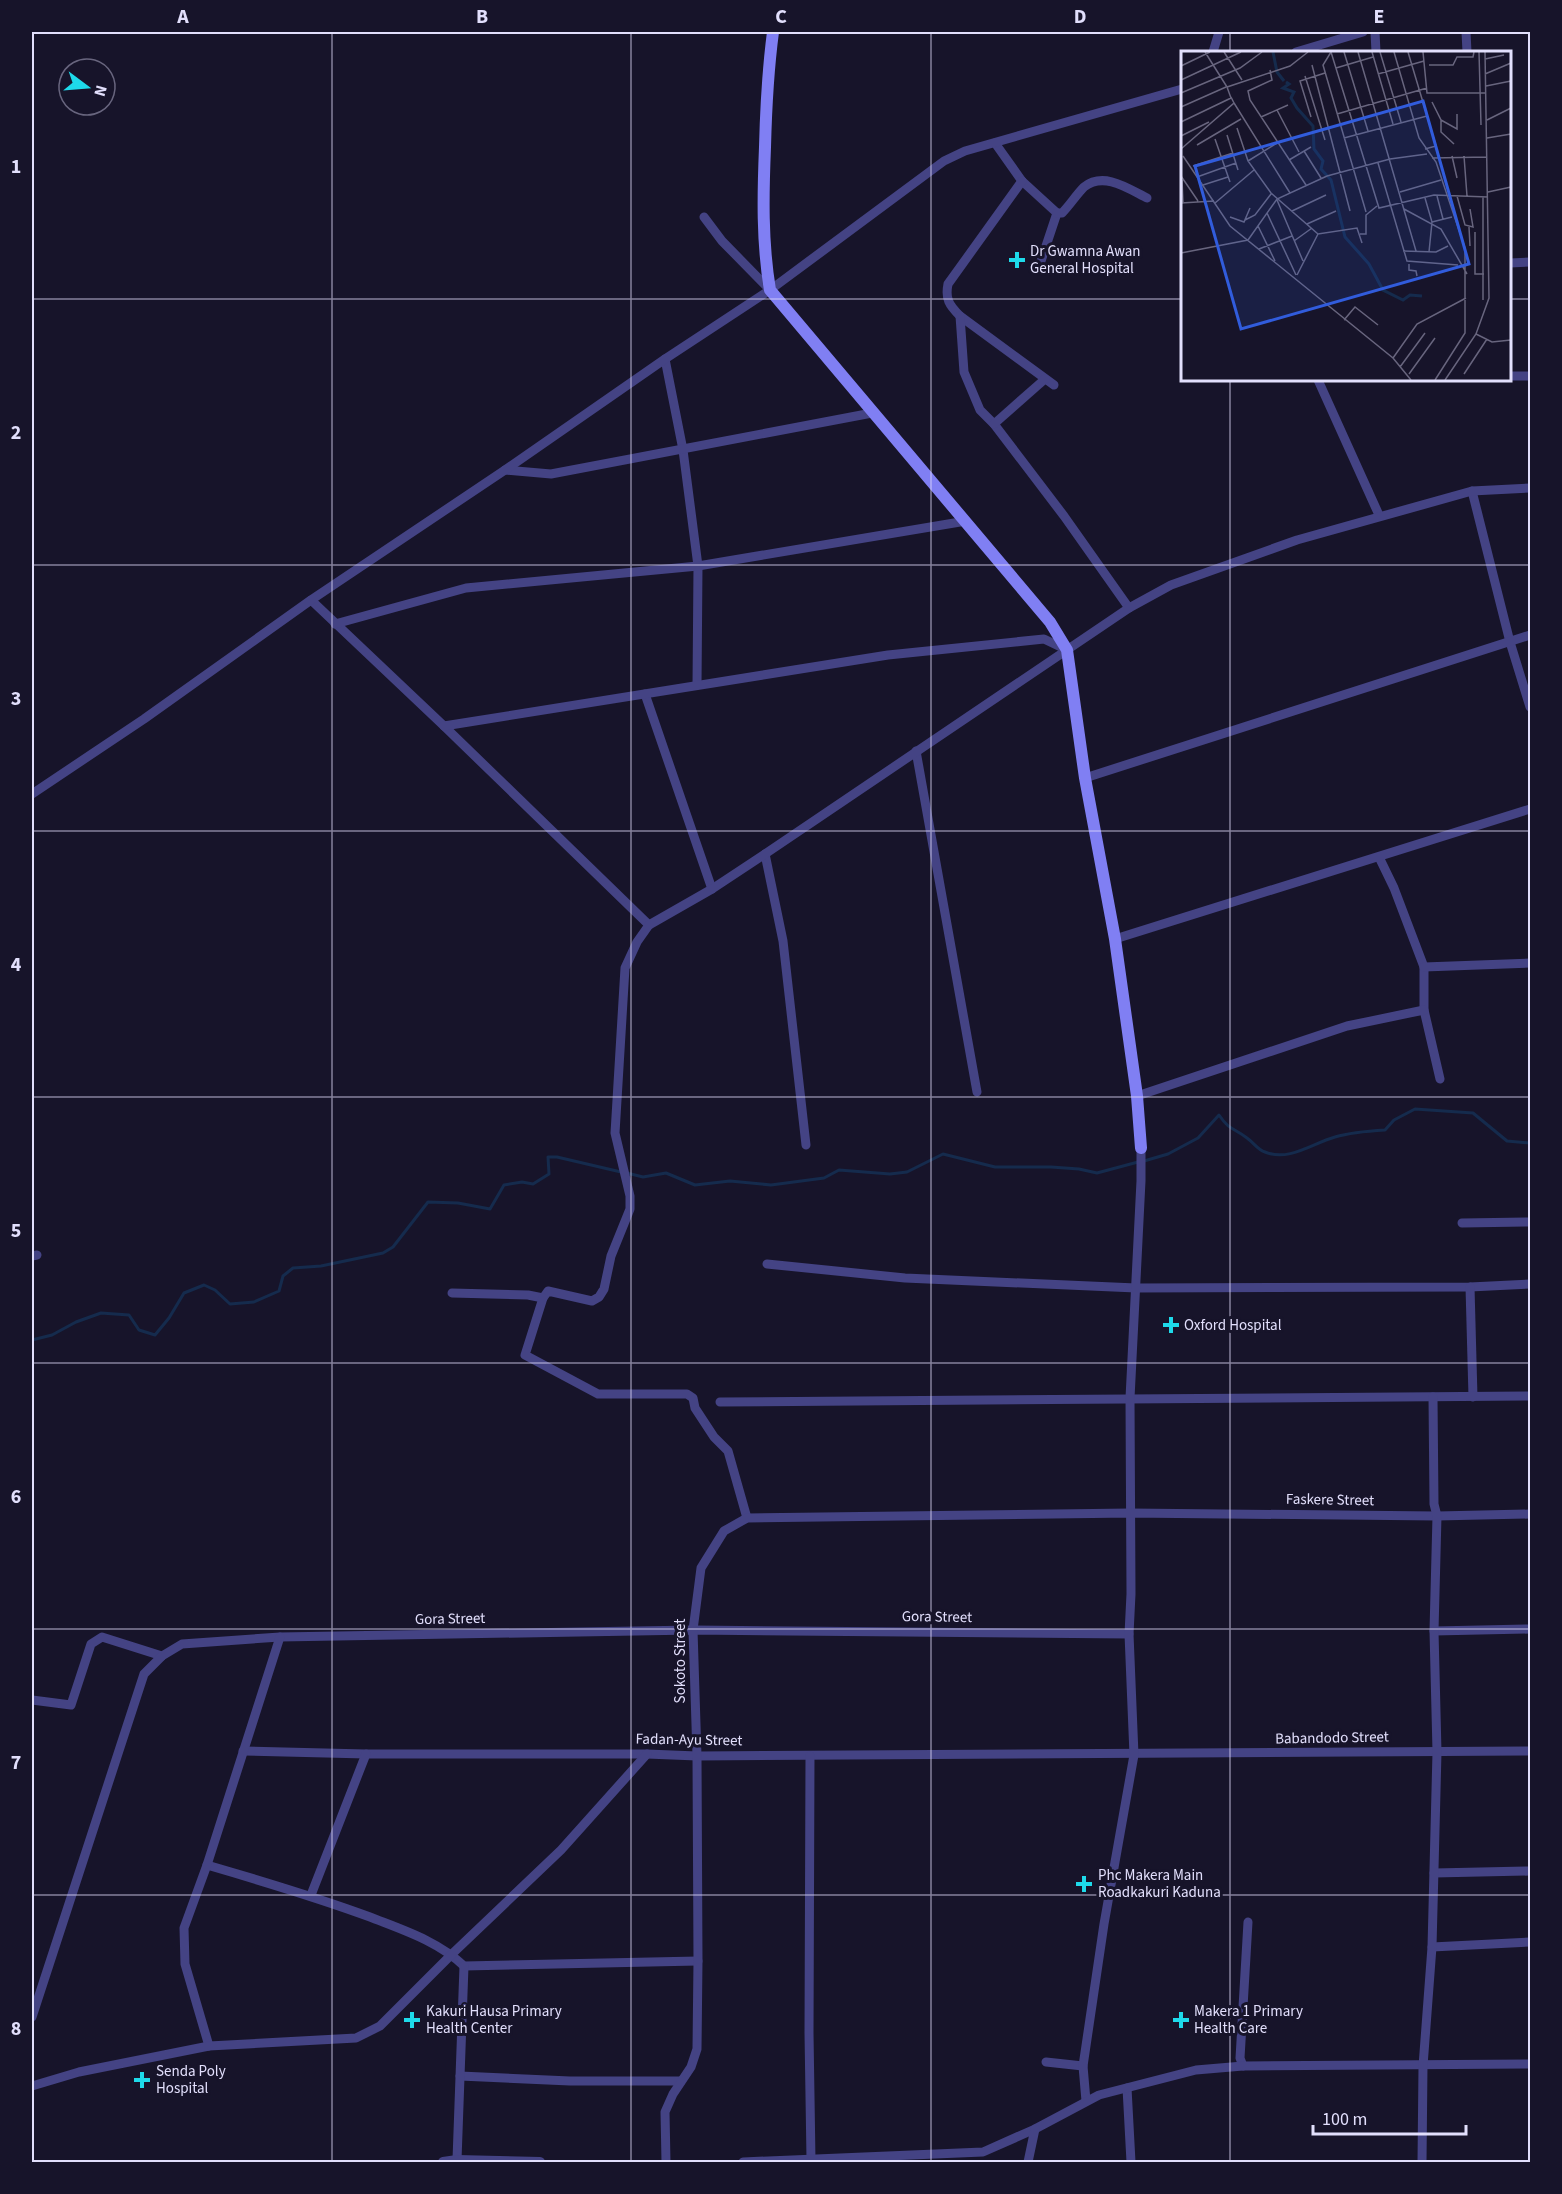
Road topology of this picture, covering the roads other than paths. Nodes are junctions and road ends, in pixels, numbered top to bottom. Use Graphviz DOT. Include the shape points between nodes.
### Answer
graph roads {
  1 [pos="773,32"];
  2 [pos="1219,32"];
  3 [pos="1363,32"];
  4 [pos="1375,32"];
  5 [pos="1466,32"];
  6 [pos="1213,51"];
  7 [pos="1299,51"];
  8 [pos="1376,51"];
  9 [pos="1467,51"];
  10 [pos="1181,89"];
  11 [pos="995,143"];
  12 [pos="1022,181"];
  13 [pos="1147,198"];
  14 [pos="1057,213"];
  15 [pos="704,217"];
  16 [pos="1041,261"];
  17 [pos="1530,262"];
  18 [pos="1511,263"];
  19 [pos="770,290"];
  20 [pos="960,316"];
  21 [pos="665,359"];
  22 [pos="1511,376"];
  23 [pos="1530,376"];
  24 [pos="1045,379"];
  25 [pos="1318,381"];
  26 [pos="1054,385"];
  27 [pos="872,413"];
  28 [pos="994,424"];
  29 [pos="683,450"];
  30 [pos="506,470"];
  31 [pos="1530,488"];
  32 [pos="1472,491"];
  33 [pos="1379,515"];
  34 [pos="966,521"];
  35 [pos="698,566"];
  36 [pos="311,600"];
  37 [pos="1129,608"];
  38 [pos="335,624"];
  39 [pos="1530,636"];
  40 [pos="1510,642"];
  41 [pos="1067,650"];
  42 [pos="697,686"];
  43 [pos="645,694"];
  44 [pos="1530,707"];
  45 [pos="444,726"];
  46 [pos="916,751"];
  47 [pos="1085,778"];
  48 [pos="32,794"];
  49 [pos="1530,809"];
  50 [pos="765,854"];
  51 [pos="1378,857"];
  52 [pos="712,889"];
  53 [pos="650,925"];
  54 [pos="1115,939"];
  55 [pos="1530,963"];
  56 [pos="1424,967"];
  57 [pos="1424,1010"];
  58 [pos="1440,1079"];
  59 [pos="977,1092"];
  60 [pos="1137,1096"];
  61 [pos="806,1145"];
  62 [pos="1141,1148"];
  63 [pos="1530,1222"];
  64 [pos="1462,1223"];
  65 [pos="767,1264"];
  66 [pos="1530,1284"];
  67 [pos="1470,1287"];
  68 [pos="1136,1288"];
  69 [pos="452,1293"];
  70 [pos="543,1298"];
  71 [pos="1433,1396"];
  72 [pos="1530,1396"];
  73 [pos="1473,1397"];
  74 [pos="1130,1398"];
  75 [pos="720,1402"];
  76 [pos="1130,1514"];
  77 [pos="1530,1514"];
  78 [pos="1437,1516"];
  79 [pos="747,1518"];
  80 [pos="1530,1629"];
  81 [pos="693,1630"];
  82 [pos="1434,1631"];
  83 [pos="1130,1634"];
  84 [pos="280,1637"];
  85 [pos="162,1656"];
  86 [pos="32,1700"];
  87 [pos="1530,1751"];
  88 [pos="243,1752"];
  89 [pos="1437,1752"];
  90 [pos="366,1754"];
  91 [pos="647,1754"];
  92 [pos="1134,1755"];
  93 [pos="697,1756"];
  94 [pos="810,1756"];
  95 [pos="207,1865"];
  96 [pos="1530,1871"];
  97 [pos="1434,1873"];
  98 [pos="311,1895"];
  99 [pos="1248,1922"];
  100 [pos="1530,1942"];
  101 [pos="1432,1947"];
  102 [pos="452,1954"];
  103 [pos="698,1961"];
  104 [pos="464,1966"];
  105 [pos="32,2017"];
  106 [pos="209,2046"];
  107 [pos="1046,2062"];
  108 [pos="1530,2064"];
  109 [pos="1083,2066"];
  110 [pos="1243,2066"];
  111 [pos="1423,2066"];
  112 [pos="460,2076"];
  113 [pos="681,2081"];
  114 [pos="32,2086"];
  115 [pos="1127,2088"];
  116 [pos="1086,2101"];
  117 [pos="1035,2129"];
  118 [pos="457,2160"];
  119 [pos="812,2160"];
  120 [pos="443,2163"];
  121 [pos="540,2163"];
  122 [pos="666,2163"];
  123 [pos="743,2163"];
  124 [pos="1028,2163"];
  125 [pos="1131,2163"];
  126 [pos="1422,2163"];
  1 -- 19 [label="main road" via="767,72 762,213"];
  2 -- 6 [label="street"];
  3 -- 7 [label="street"];
  4 -- 8 [label="street"];
  5 -- 9 [label="street"];
  10 -- 11 [label="street"];
  11 -- 12 [label="street"];
  11 -- 19 [label="street" via="944,161"];
  12 -- 14 [label="street"];
  12 -- 20 [label="street" via="948,284 946,297"];
  13 -- 14 [label="street" via="1106,180 1085,187 1062,213"];
  14 -- 16 [label="street"];
  15 -- 19 [label="street"];
  17 -- 18 [label="street"];
  19 -- 21 [label="street"];
  19 -- 27 [label="main road"];
  20 -- 24 [label="street"];
  20 -- 28 [label="street" via="964,372 980,410"];
  21 -- 29 [label="street"];
  21 -- 30 [label="street"];
  22 -- 23 [label="street"];
  24 -- 26 [label="street"];
  24 -- 28 [label="street"];
  25 -- 33 [label="street"];
  27 -- 29 [label="street"];
  27 -- 34 [label="main road"];
  28 -- 37 [label="street"];
  29 -- 30 [label="street" via="551,474"];
  29 -- 35 [label="street"];
  30 -- 36 [label="street"];
  31 -- 32 [label="street"];
  32 -- 33 [label="street"];
  32 -- 40 [label="street"];
  33 -- 37 [label="street" via="1182,581"];
  34 -- 35 [label="street"];
  34 -- 41 [label="main road" via="1050,622"];
  35 -- 38 [label="street" via="466,588"];
  35 -- 42 [label="street"];
  36 -- 38 [label="street"];
  36 -- 48 [label="street"];
  37 -- 41 [label="street"];
  38 -- 45 [label="street"];
  39 -- 40 [label="street"];
  40 -- 44 [label="street"];
  40 -- 47 [label="street"];
  41 -- 42 [label="street" via="1044,639 888,655"];
  41 -- 46 [label="street"];
  41 -- 47 [label="main road"];
  42 -- 43 [label="street"];
  43 -- 45 [label="street"];
  43 -- 52 [label="street"];
  45 -- 53 [label="street"];
  46 -- 50 [label="street"];
  46 -- 59 [label="street"];
  47 -- 54 [label="main road"];
  49 -- 51 [label="street"];
  50 -- 52 [label="street"];
  50 -- 61 [label="street" via="783,941"];
  51 -- 54 [label="street"];
  51 -- 56 [label="street"];
  52 -- 53 [label="street"];
  53 -- 70 [label="street" via="625,968 615,1132 625,1167 630,1209 599,1297 592,1301 548,1291"];
  54 -- 60 [label="main road"];
  55 -- 56 [label="street"];
  56 -- 57 [label="street"];
  57 -- 58 [label="street"];
  57 -- 60 [label="street" via="1347,1026"];
  60 -- 62 [label="main road"];
  62 -- 68 [label="street"];
  63 -- 64 [label="street"];
  65 -- 68 [label="street" via="905,1278"];
  66 -- 67 [label="street"];
  67 -- 68 [label="street"];
  67 -- 73 [label="street"];
  68 -- 74 [label="street"];
  69 -- 70 [label="street"];
  70 -- 79 [label="street" via="525,1355 598,1394 687,1394 693,1398 714,1437 728,1451"];
  71 -- 73 [label="street"];
  71 -- 74 [label="street"];
  71 -- 78 [label="street"];
  72 -- 73 [label="street"];
  74 -- 75 [label="street"];
  74 -- 76 [label="street"];
  76 -- 78 [label="street, Faskere Street"];
  76 -- 79 [label="street"];
  76 -- 83 [label="street"];
  77 -- 78 [label="street, Faskere Street"];
  78 -- 82 [label="street"];
  79 -- 81 [label="street, Sokoto Street" via="724,1531 701,1568"];
  80 -- 82 [label="street"];
  81 -- 83 [label="street, Gora Street"];
  81 -- 84 [label="street, Gora Street"];
  81 -- 93 [label="street, Sokoto Street"];
  82 -- 89 [label="street"];
  83 -- 92 [label="street"];
  84 -- 85 [label="street, Gora Street" via="182,1644"];
  84 -- 88 [label="street"];
  85 -- 86 [label="street" via="102,1637 91,1644 70,1705"];
  85 -- 105 [label="street, Gora Street" via="144,1674"];
  87 -- 89 [label="street, Babandodo Street"];
  88 -- 90 [label="street, Fadan-Ayu Street"];
  88 -- 95 [label="street"];
  89 -- 92 [label="street, Babandodo Street"];
  89 -- 97 [label="street"];
  90 -- 91 [label="street, Fadan-Ayu Street"];
  90 -- 98 [label="street"];
  91 -- 93 [label="street, Fadan-Ayu Street"];
  91 -- 102 [label="street" via="561,1850"];
  92 -- 94 [label="street, Fadan-Ayu Street"];
  92 -- 109 [label="street"];
  93 -- 94 [label="street, Fadan-Ayu Street"];
  93 -- 103 [label="street, Sokoto Street"];
  94 -- 119 [label="street" via="808,2033"];
  95 -- 98 [label="street"];
  95 -- 106 [label="street" via="184,1928 185,1964"];
  96 -- 97 [label="street"];
  97 -- 101 [label="street"];
  98 -- 102 [label="street" via="417,1935"];
  99 -- 110 [label="street" via="1240,2058"];
  100 -- 101 [label="street"];
  101 -- 111 [label="street"];
  102 -- 104 [label="street"];
  102 -- 106 [label="street" via="380,2026 356,2038"];
  103 -- 104 [label="street"];
  103 -- 113 [label="street, Sokoto Street" via="697,2049"];
  104 -- 112 [label="street"];
  106 -- 114 [label="street" via="79,2072"];
  107 -- 109 [label="street"];
  108 -- 111 [label="street"];
  109 -- 116 [label="street"];
  110 -- 111 [label="street"];
  110 -- 115 [label="street" via="1196,2070"];
  111 -- 126 [label="street"];
  112 -- 113 [label="street"];
  112 -- 118 [label="street"];
  113 -- 122 [label="street, Sokoto Street" via="665,2112"];
  115 -- 116 [label="street"];
  115 -- 125 [label="street"];
  116 -- 117 [label="street"];
  117 -- 119 [label="street" via="983,2152"];
  117 -- 124 [label="street"];
  118 -- 120 [label="street"];
  118 -- 121 [label="street"];
  119 -- 123 [label="street"];
}
